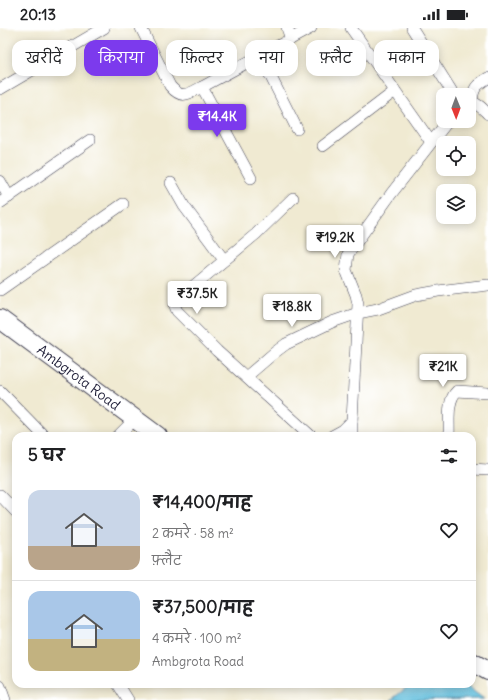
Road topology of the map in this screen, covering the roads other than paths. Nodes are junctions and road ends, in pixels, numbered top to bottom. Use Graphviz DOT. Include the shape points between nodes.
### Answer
graph roads {
  1 [pos="104,28"];
  2 [pos="141,28"];
  3 [pos="311,28"];
  4 [pos="352,28"];
  5 [pos="412,28"];
  6 [pos="289,33"];
  7 [pos="280,40"];
  8 [pos="245,64"];
  9 [pos="270,76"];
  10 [pos="488,78"];
  11 [pos="202,87"];
  12 [pos="450,88"];
  13 [pos="475,88"];
  14 [pos="0,89"];
  15 [pos="394,90"];
  16 [pos="476,105"];
  17 [pos="488,114"];
  18 [pos="442,128"];
  19 [pos="297,129"];
  20 [pos="90,140"];
  21 [pos="431,142"];
  22 [pos="323,146"];
  23 [pos="252,178"];
  24 [pos="0,180"];
  25 [pos="171,183"];
  26 [pos="293,198"];
  27 [pos="5,200"];
  28 [pos="123,204"];
  29 [pos="224,260"];
  30 [pos="488,286"];
  31 [pos="0,290"];
  32 [pos="358,313"];
  33 [pos="0,319"];
  34 [pos="246,377"];
  35 [pos="0,391"];
  36 [pos="488,393"];
  37 [pos="135,419"];
  38 [pos="352,421"];
  39 [pos="40,432"];
  40 [pos="122,432"];
  41 [pos="153,432"];
  42 [pos="306,432"];
  43 [pos="339,432"];
  44 [pos="352,432"];
  45 [pos="449,432"];
  46 [pos="476,469"];
  47 [pos="488,470"];
  48 [pos="0,495"];
  49 [pos="12,508"];
  50 [pos="476,664"];
  51 [pos="488,671"];
  52 [pos="0,686"];
  53 [pos="120,688"];
  54 [pos="5,700"];
  55 [pos="128,700"];
  1 -- 14 [label="street"];
  2 -- 11 [label="street" via="175,92 180,95 188,94"];
  3 -- 6 [label="street"];
  4 -- 15 [label="street"];
  5 -- 12 [label="street"];
  6 -- 7 [label="street"];
  8 -- 11 [label="street"];
  9 -- 19 [label="street"];
  10 -- 13 [label="street"];
  11 -- 23 [label="street"];
  15 -- 21 [label="street"];
  15 -- 22 [label="street"];
  16 -- 17 [label="street"];
  18 -- 21 [label="street"];
  20 -- 27 [label="street"];
  21 -- 32 [label="street" via="348,254 346,270 356,295"];
  24 -- 27 [label="street"];
  25 -- 29 [label="street" via="184,206"];
  26 -- 29 [label="street" via="256,234"];
  28 -- 31 [label="street"];
  29 -- 34 [label="street" via="175,301 174,306"];
  30 -- 32 [label="street" via="438,290"];
  32 -- 34 [label="street" via="332,322 286,344"];
  32 -- 38 [label="street"];
  33 -- 37 [label="main road, Ambgrota Road"];
  34 -- 42 [label="street"];
  35 -- 39 [label="street"];
  36 -- 45 [label="street" via="457,392 452,395"];
  37 -- 40 [label="street"];
  37 -- 41 [label="main road, Ambgrota Road"];
  38 -- 43 [label="street"];
  38 -- 44 [label="street"];
  46 -- 47 [label="street"];
  48 -- 49 [label="street"];
  50 -- 51 [label="main road"];
  52 -- 54 [label="street"];
  53 -- 55 [label="street"];
}
